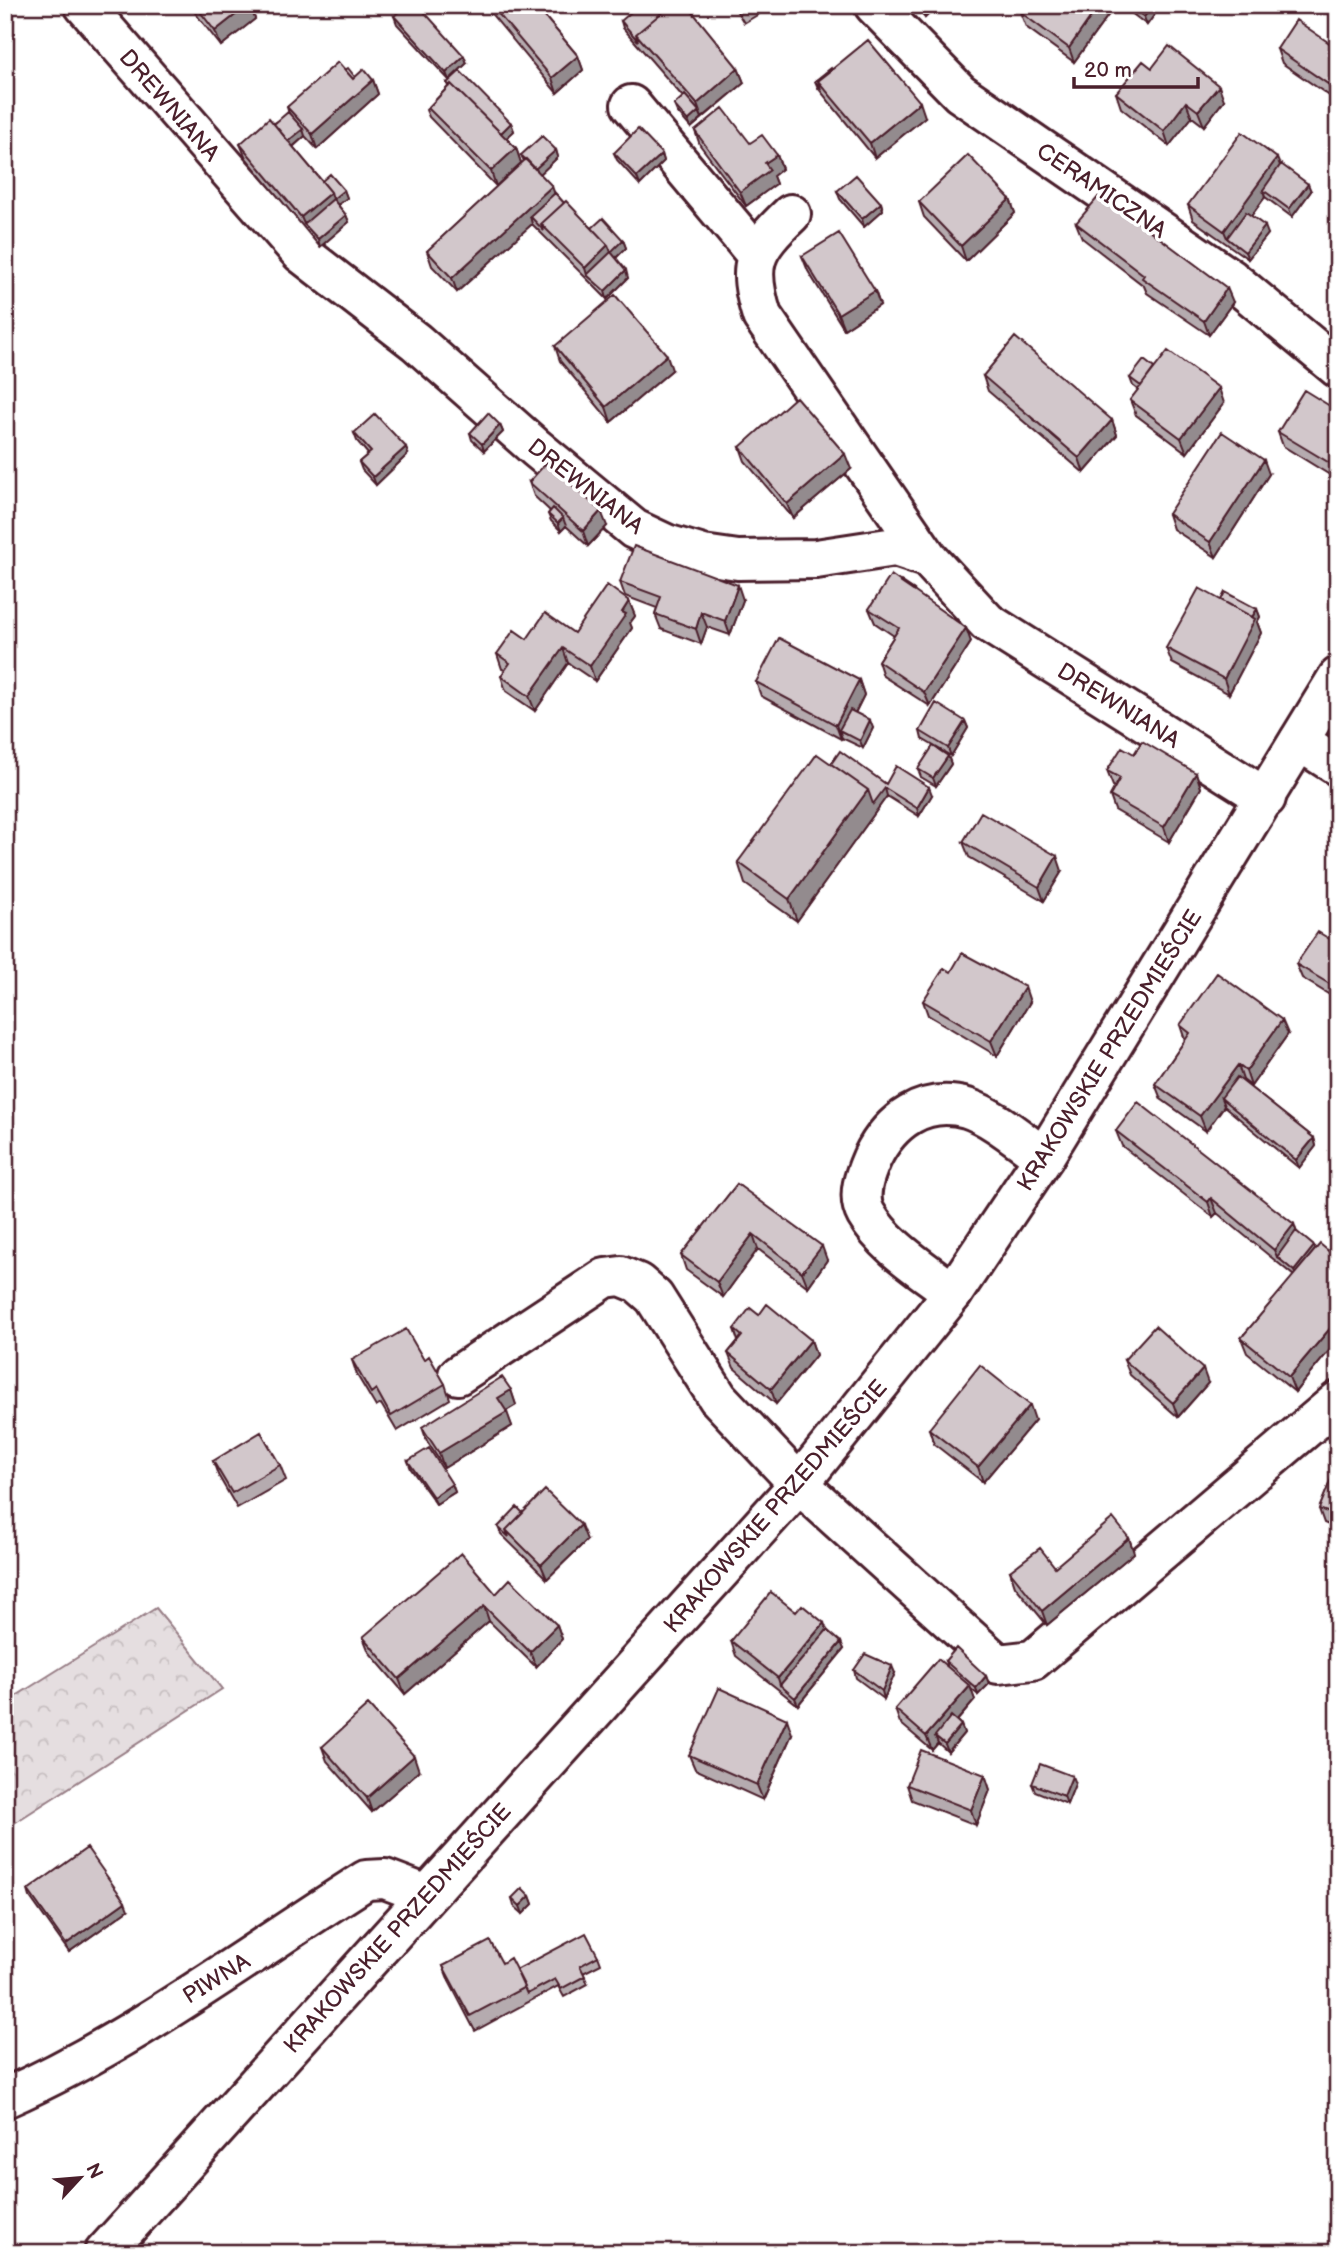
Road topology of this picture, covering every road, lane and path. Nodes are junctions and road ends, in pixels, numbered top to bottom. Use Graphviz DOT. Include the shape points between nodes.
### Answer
graph roads {
  1 [pos="84,5"];
  2 [pos="874,5"];
  3 [pos="631,106"];
  4 [pos="792,214"];
  5 [pos="755,253"];
  6 [pos="1338,368"];
  7 [pos="928,558"];
  8 [pos="1338,677"];
  9 [pos="1299,741"];
  10 [pos="1338,766"];
  11 [pos="1266,798"];
  12 [pos="1044,1157"];
  13 [pos="953,1293"];
  14 [pos="458,1375"];
  15 [pos="1338,1401"];
  16 [pos="799,1484"];
  17 [pos="427,1895"];
  18 [pos="5,2098"];
  19 [pos="104,2253"];
  1 -- 7 [label="street, DREWNIANA" via="300,253 416,342 634,529 666,544 738,560 816,559 895,547"];
  2 -- 6 [label="street, CERAMICZNA" via="960,93 1231,279"];
  3 -- 5 [label="street"];
  4 -- 5 [label="street"];
  5 -- 7 [label="street" via="752,272 762,316"];
  7 -- 11 [label="street, DREWNIANA" via="987,622"];
  8 -- 9 [label="street, KRAKOWSKIE PRZEDMIEŚCIE"];
  9 -- 10 [label="street"];
  9 -- 11 [label="street, KRAKOWSKIE PRZEDMIEŚCIE"];
  11 -- 12 [label="street, KRAKOWSKIE PRZEDMIEŚCIE"];
  12 -- 13 [label="street, KRAKOWSKIE PRZEDMIEŚCIE"];
  12 -- 13 [label="street" via="968,1109 937,1105 909,1113 882,1138 862,1180 864,1212 881,1235"];
  13 -- 16 [label="street, KRAKOWSKIE PRZEDMIEŚCIE"];
  14 -- 16 [label="street" via="605,1278 621,1276 654,1297 718,1398"];
  15 -- 16 [label="street" via="1033,1660 998,1664"];
  16 -- 17 [label="street, KRAKOWSKIE PRZEDMIEŚCIE"];
  17 -- 18 [label="street, PIWNA" via="385,1879 366,1880 155,2017 44,2081"];
  17 -- 19 [label="street, KRAKOWSKIE PRZEDMIEŚCIE"];
}
